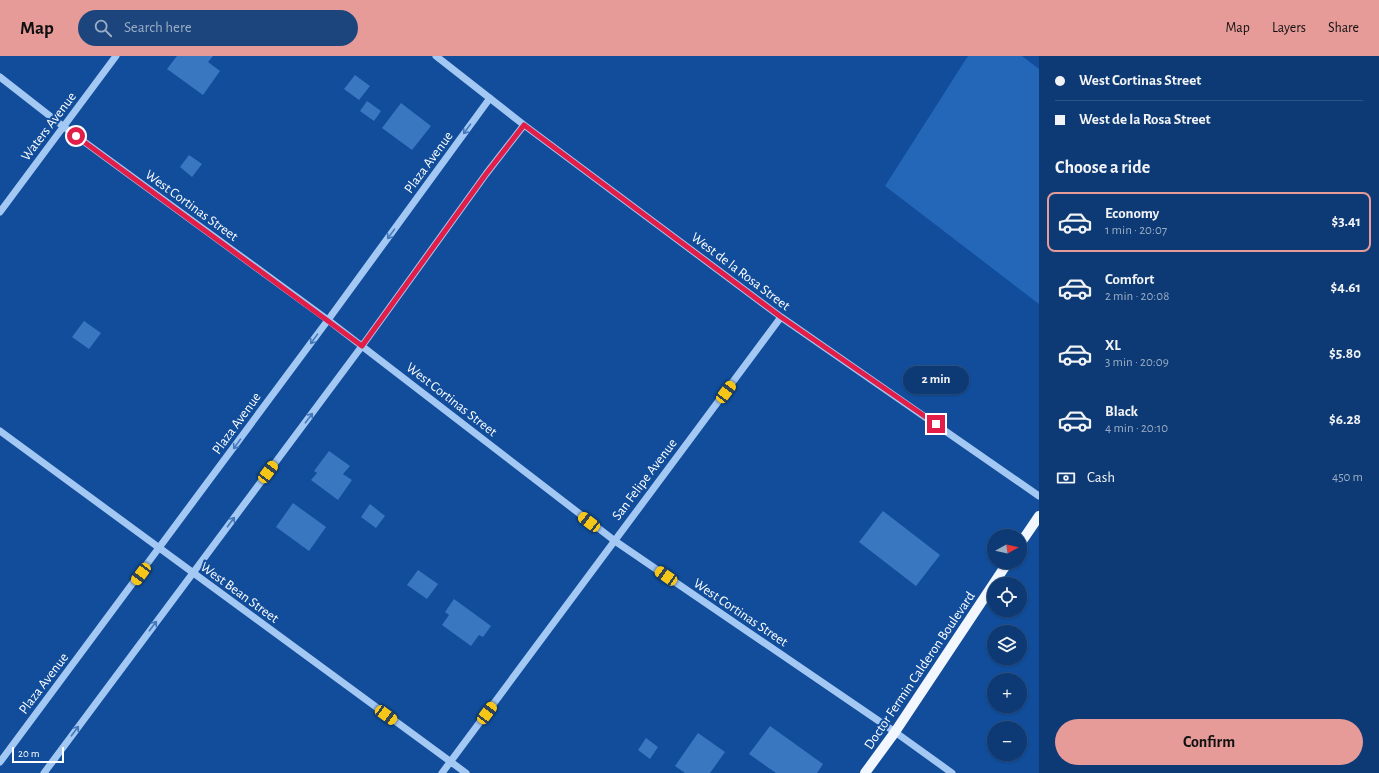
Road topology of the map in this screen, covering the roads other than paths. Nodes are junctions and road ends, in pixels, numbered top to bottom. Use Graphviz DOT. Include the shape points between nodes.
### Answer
graph roads {
  1 [pos="116,56"];
  2 [pos="436,56"];
  3 [pos="0,77"];
  4 [pos="490,98"];
  5 [pos="524,125"];
  6 [pos="64,127"];
  7 [pos="0,212"];
  8 [pos="781,317"];
  9 [pos="328,320"];
  10 [pos="362,346"];
  11 [pos="0,431"];
  12 [pos="1039,496"];
  13 [pos="1039,516"];
  14 [pos="1027,534"];
  15 [pos="615,541"];
  16 [pos="160,549"];
  17 [pos="1003,569"];
  18 [pos="193,573"];
  19 [pos="895,732"];
  20 [pos="0,762"];
  21 [pos="450,762"];
  22 [pos="44,773"];
  23 [pos="442,773"];
  24 [pos="466,773"];
  25 [pos="865,773"];
  26 [pos="952,773"];
  1 -- 6 [label="street, Waters Avenue"];
  2 -- 4 [label="street, West de la Rosa Street"];
  3 -- 6 [label="street, West Cortinas Street"];
  4 -- 5 [label="street, West de la Rosa Street"];
  4 -- 9 [label="street, Plaza Avenue, one-way"];
  5 -- 8 [label="street, West de la Rosa Street"];
  5 -- 10 [label="street"];
  6 -- 7 [label="street, Waters Avenue"];
  6 -- 9 [label="street, West Cortinas Street"];
  8 -- 12 [label="street, West de la Rosa Street"];
  8 -- 15 [label="street, San Felipe Avenue"];
  9 -- 10 [label="street, West Cortinas Street"];
  9 -- 16 [label="street, Plaza Avenue, one-way"];
  10 -- 15 [label="street, West Cortinas Street"];
  18 -- 10 [label="street, one-way"];
  11 -- 16 [label="street, West Bean Street"];
  13 -- 14 [label="main road"];
  15 -- 19 [label="street, West Cortinas Street"];
  15 -- 21 [label="street, San Felipe Avenue"];
  16 -- 18 [label="street, West Bean Street"];
  16 -- 20 [label="street, Plaza Avenue"];
  17 -- 19 [label="main road, Doctor Fermin Calderon Boulevard"];
  18 -- 21 [label="street, West Bean Street"];
  22 -- 18 [label="street, one-way"];
  19 -- 25 [label="main road, Doctor Fermin Calderon Boulevard"];
  19 -- 26 [label="street, West Cortinas Street"];
  21 -- 23 [label="street, San Felipe Avenue"];
  21 -- 24 [label="street, West Bean Street"];
}
